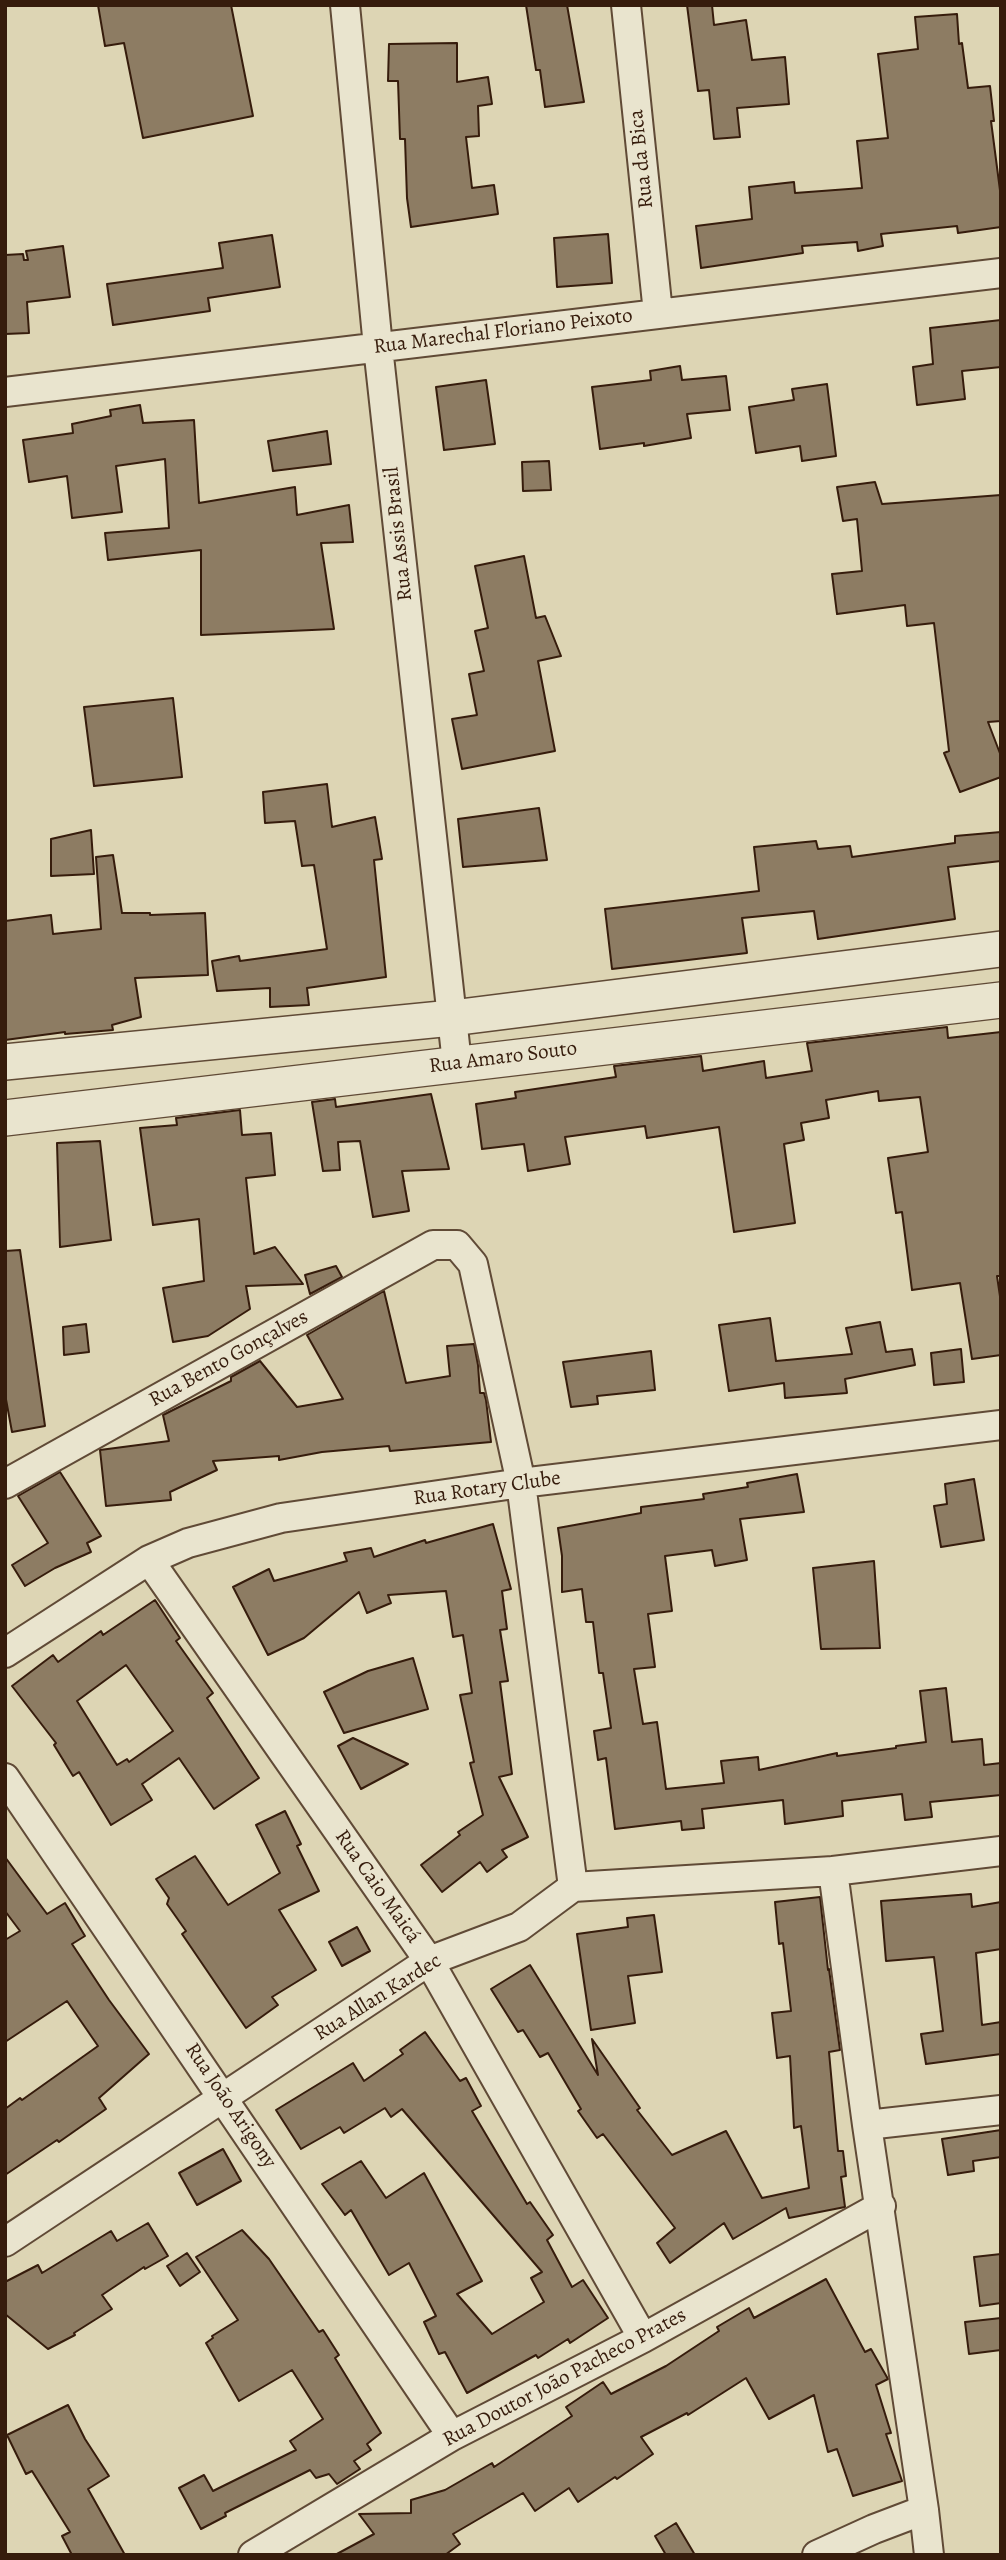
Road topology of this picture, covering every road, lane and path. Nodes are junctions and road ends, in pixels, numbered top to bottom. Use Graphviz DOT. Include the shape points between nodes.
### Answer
graph roads {
  1 [pos="345,5"];
  2 [pos="626,5"];
  3 [pos="1001,273"];
  4 [pos="658,313"];
  5 [pos="378,347"];
  6 [pos="5,392"];
  7 [pos="1001,949"];
  8 [pos="1001,1000"];
  9 [pos="452,1018"];
  10 [pos="5,1062"];
  11 [pos="457,1063"];
  12 [pos="5,1118"];
  13 [pos="1001,1425"];
  14 [pos="521,1483"];
  15 [pos="5,1484"];
  16 [pos="149,1560"];
  17 [pos="5,1653"];
  18 [pos="5,1778"];
  19 [pos="1001,1851"];
  20 [pos="833,1871"];
  21 [pos="573,1886"];
  22 [pos="429,1961"];
  23 [pos="224,2098"];
  24 [pos="1001,2110"];
  25 [pos="867,2125"];
  26 [pos="881,2206"];
  27 [pos="5,2242"];
  28 [pos="643,2339"];
  29 [pos="452,2436"];
  30 [pos="925,2510"];
  31 [pos="253,2555"];
  32 [pos="817,2555"];
  33 [pos="929,2555"];
  1 -- 5 [label="street, Rua Assis Brasil"];
  2 -- 4 [label="street, Rua da Bica"];
  3 -- 4 [label="street, Rua Marechal Floriano Peixoto"];
  4 -- 5 [label="street, Rua Marechal Floriano Peixoto"];
  5 -- 6 [label="street, Rua Marechal Floriano Peixoto"];
  5 -- 9 [label="street, Rua Assis Brasil"];
  7 -- 9 [label="street"];
  8 -- 11 [label="street, Rua Amaro Souto"];
  9 -- 10 [label="street"];
  9 -- 11 [label="street, Rua Assis Brasil"];
  11 -- 12 [label="street, Rua Amaro Souto"];
  13 -- 14 [label="street, Rua Rotary Clube"];
  14 -- 15 [label="street, Rua Bento Gonçalves" via="474,1264 457,1245 433,1245"];
  14 -- 16 [label="street, Rua Rotary Clube" via="281,1518 188,1543"];
  14 -- 21 [label="street"];
  16 -- 17 [label="street, Rua Rotary Clube"];
  16 -- 22 [label="street, Rua Caio Maicá"];
  18 -- 23 [label="street, Rua João Arigony"];
  19 -- 20 [label="street"];
  20 -- 21 [label="street"];
  20 -- 25 [label="street"];
  21 -- 22 [label="street, Rua Allan Kardec" via="519,1927"];
  22 -- 23 [label="street, Rua Allan Kardec"];
  22 -- 28 [label="street, Rua Caio Maicá"];
  23 -- 27 [label="street, Rua Allan Kardec"];
  23 -- 29 [label="street, Rua João Arigony"];
  24 -- 25 [label="street"];
  25 -- 26 [label="street"];
  26 -- 28 [label="street, Rua Doutor João Pacheco Prates"];
  26 -- 30 [label="street"];
  28 -- 29 [label="street, Rua Doutor João Pacheco Prates"];
  29 -- 31 [label="street, Rua Doutor João Pacheco Prates"];
  30 -- 32 [label="street"];
  30 -- 33 [label="street"];
}
